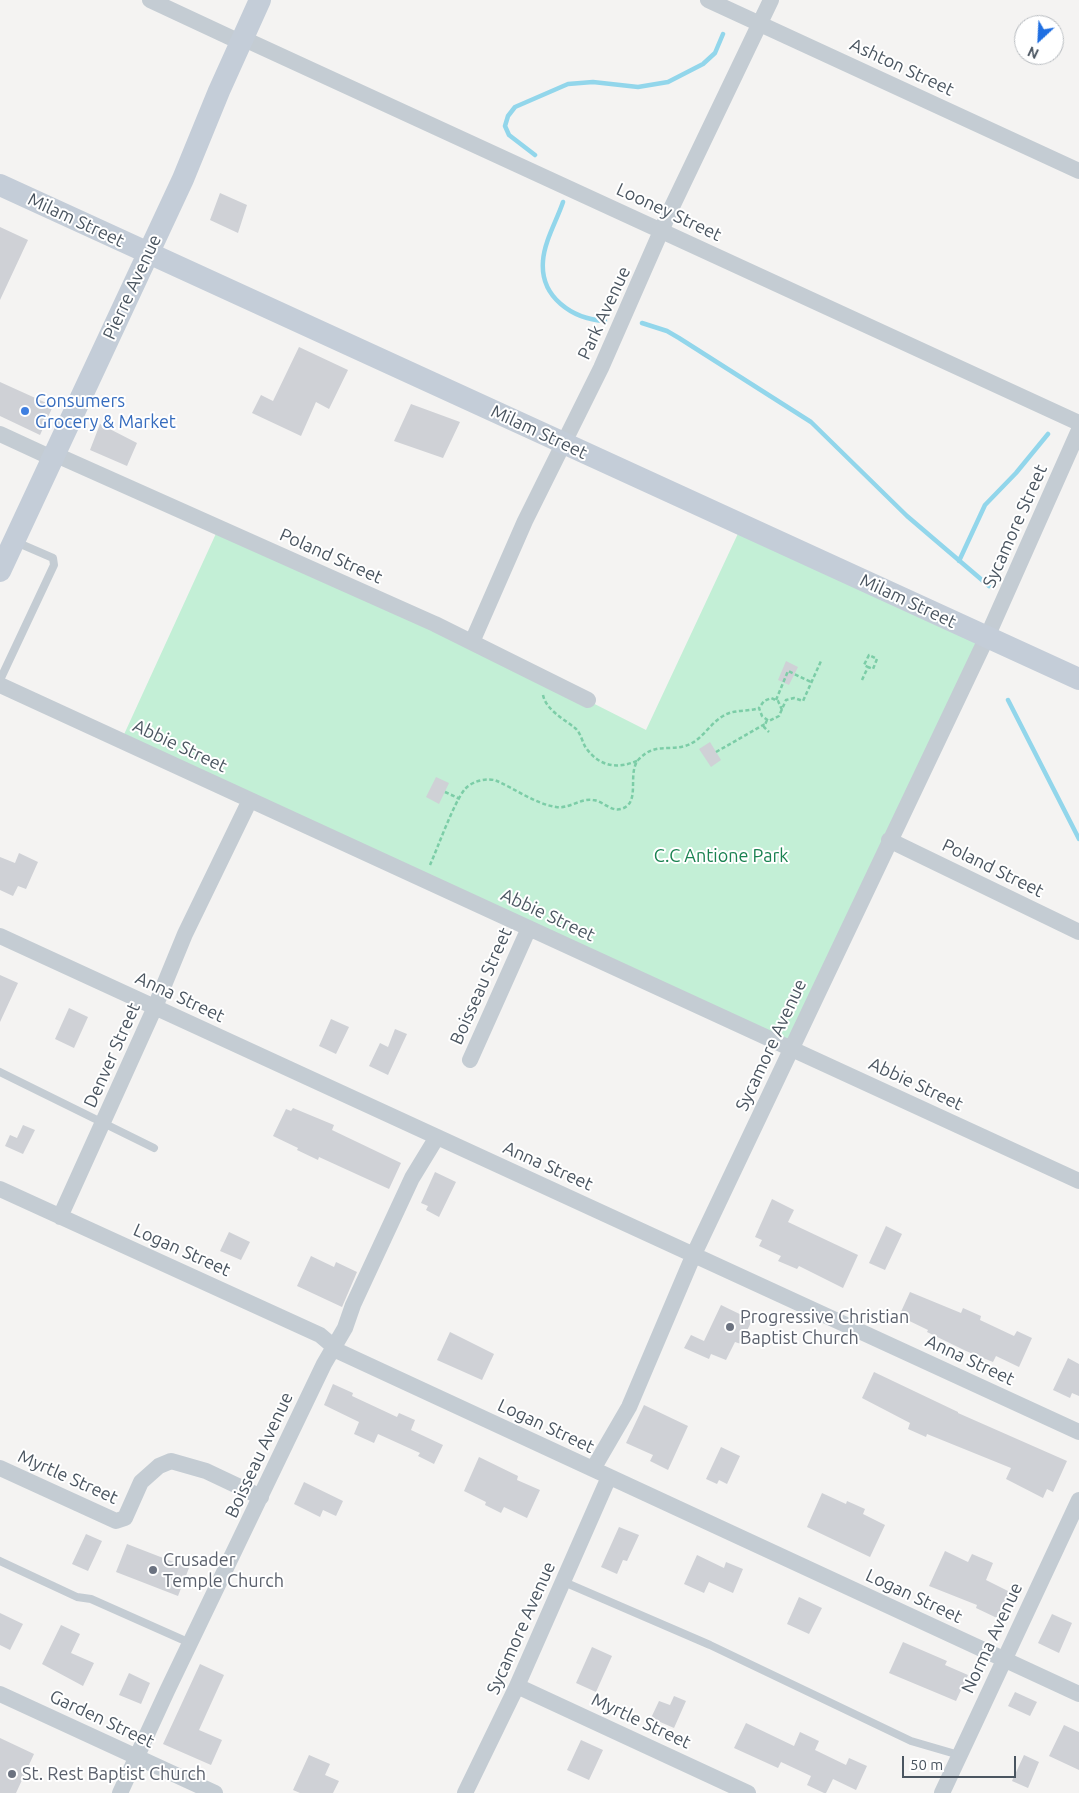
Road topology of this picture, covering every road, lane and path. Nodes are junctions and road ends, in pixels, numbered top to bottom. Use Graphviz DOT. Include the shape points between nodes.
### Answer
graph roads {
  1 [pos="150,0"];
  2 [pos="260,0"];
  3 [pos="708,0"];
  4 [pos="771,0"];
  5 [pos="760,24"];
  6 [pos="241,40"];
  7 [pos="1079,171"];
  8 [pos="0,185"];
  9 [pos="661,230"];
  10 [pos="148,253"];
  11 [pos="1078,422"];
  12 [pos="0,434"];
  13 [pos="563,443"];
  14 [pos="53,456"];
  15 [pos="14,541"];
  16 [pos="0,572"];
  17 [pos="987,637"];
  18 [pos="472,642"];
  19 [pos="821,661"];
  20 [pos="868,667"];
  21 [pos="540,676"];
  22 [pos="1079,679"];
  23 [pos="0,680"];
  24 [pos="862,680"];
  25 [pos="811,682"];
  26 [pos="0,685"];
  27 [pos="588,700"];
  28 [pos="776,700"];
  29 [pos="760,708"];
  30 [pos="782,710"];
  31 [pos="767,720"];
  32 [pos="764,724"];
  33 [pos="769,732"];
  34 [pos="716,752"];
  35 [pos="637,761"];
  36 [pos="445,792"];
  37 [pos="460,799"];
  38 [pos="250,800"];
  39 [pos="889,840"];
  40 [pos="427,871"];
  41 [pos="529,928"];
  42 [pos="1079,932"];
  43 [pos="0,936"];
  44 [pos="155,1007"];
  45 [pos="792,1050"];
  46 [pos="470,1060"];
  47 [pos="0,1072"];
  48 [pos="102,1124"];
  49 [pos="437,1137"];
  50 [pos="154,1148"];
  51 [pos="1079,1181"];
  52 [pos="0,1189"];
  53 [pos="60,1217"];
  54 [pos="694,1254"];
  55 [pos="334,1346"];
  56 [pos="1079,1432"];
  57 [pos="0,1468"];
  58 [pos="593,1469"];
  59 [pos="609,1477"];
  60 [pos="262,1497"];
  61 [pos="1079,1500"];
  62 [pos="0,1561"];
  63 [pos="564,1582"];
  64 [pos="190,1643"];
  65 [pos="1004,1660"];
  66 [pos="517,1686"];
  67 [pos="0,1694"];
  68 [pos="1079,1694"];
  69 [pos="959,1755"];
  70 [pos="137,1757"];
  71 [pos="120,1793"];
  72 [pos="215,1793"];
  73 [pos="465,1793"];
  74 [pos="748,1793"];
  75 [pos="942,1793"];
  1 -- 6 [label="street, Looney Street"];
  2 -- 6 [label="street, Pierre Avenue"];
  3 -- 5 [label="street, Ashton Street"];
  4 -- 5 [label="street, Park Avenue"];
  5 -- 7 [label="street, Ashton Street"];
  5 -- 9 [label="street, Park Avenue"];
  6 -- 9 [label="street, Looney Street"];
  6 -- 10 [label="street, Pierre Avenue"];
  8 -- 10 [label="street, Milam Street"];
  9 -- 11 [label="street, Looney Street"];
  9 -- 13 [label="street, Park Avenue" via="604,360"];
  10 -- 13 [label="street, Milam Street"];
  10 -- 14 [label="street, Pierre Avenue"];
  11 -- 17 [label="street, Sycamore Street"];
  12 -- 14 [label="street, Poland Street"];
  13 -- 17 [label="street, Milam Street"];
  13 -- 18 [label="street, Park Avenue"];
  14 -- 15 [label="street, Pierre Avenue"];
  14 -- 18 [label="street, Poland Street"];
  15 -- 16 [label="street, Pierre Avenue"];
  15 -- 23 [label="lane" via="53,558 54,565"];
  17 -- 22 [label="street, Milam Street"];
  17 -- 39 [label="street, Sycamore Avenue"];
  18 -- 21 [label="street, Poland Street"];
  19 -- 25 [label="path"];
  20 -- 20 [label="path" via="864,665 869,654 877,658 873,669"];
  20 -- 24 [label="path"];
  21 -- 27 [label="street, Poland Street"];
  21 -- 35 [label="path" via="544,701 577,730 600,762 614,767"];
  25 -- 28 [label="path" via="788,671"];
  25 -- 30 [label="path" via="802,701 786,700"];
  26 -- 38 [label="street, Abbie Street"];
  28 -- 29 [label="path" via="768,698"];
  28 -- 30 [label="path"];
  29 -- 31 [label="path"];
  29 -- 35 [label="path" via="725,715 713,723 700,739 684,746 651,750"];
  30 -- 31 [label="path" via="776,719"];
  31 -- 32 [label="path"];
  32 -- 33 [label="path"];
  32 -- 34 [label="path"];
  35 -- 37 [label="path" via="631,780 634,790 632,801 622,809 612,809 592,800 556,807 494,780 472,784 465,788"];
  36 -- 37 [label="path"];
  37 -- 40 [label="path"];
  38 -- 41 [label="street, Abbie Street"];
  38 -- 44 [label="street, Denver Street" via="184,934"];
  39 -- 42 [label="street, Poland Street"];
  39 -- 45 [label="street, Sycamore Avenue"];
  41 -- 45 [label="street, Abbie Street"];
  41 -- 46 [label="street, Boisseau Street"];
  43 -- 44 [label="street, Anna Street"];
  44 -- 48 [label="street, Denver Street"];
  44 -- 49 [label="street, Anna Street"];
  45 -- 51 [label="street, Abbie Street"];
  45 -- 54 [label="street, Sycamore Avenue"];
  47 -- 48 [label="lane"];
  48 -- 50 [label="lane"];
  48 -- 53 [label="street, Denver Street"];
  49 -- 54 [label="street, Anna Street"];
  49 -- 55 [label="street, Boisseau Avenue" via="412,1178"];
  52 -- 53 [label="street, Logan Street"];
  53 -- 55 [label="street, Logan Street" via="255,1304 320,1335"];
  54 -- 56 [label="street, Anna Street"];
  54 -- 58 [label="street, Sycamore Avenue" via="629,1407"];
  55 -- 58 [label="street, Logan Street" via="340,1352"];
  55 -- 60 [label="street, Boisseau Avenue"];
  57 -- 60 [label="street, Myrtle Street" via="116,1521 125,1518 141,1482 159,1466 171,1461 206,1471"];
  58 -- 59 [label="street, Logan Street"];
  59 -- 63 [label="street, Sycamore Avenue"];
  59 -- 65 [label="street, Logan Street"];
  60 -- 64 [label="street, Boisseau Avenue"];
  61 -- 65 [label="street, Norma Avenue"];
  62 -- 64 [label="lane"];
  63 -- 66 [label="street, Sycamore Avenue"];
  63 -- 69 [label="lane" via="710,1645 912,1741"];
  64 -- 70 [label="street, Boisseau Avenue"];
  65 -- 68 [label="street, Logan Street"];
  65 -- 69 [label="street, Norma Avenue"];
  66 -- 73 [label="street, Sycamore Avenue"];
  66 -- 74 [label="street, Myrtle Street"];
  67 -- 70 [label="street, Garden Street"];
  69 -- 75 [label="street, Norma Avenue"];
  70 -- 71 [label="street, Boisseau Avenue"];
  70 -- 72 [label="street, Garden Street"];
}
